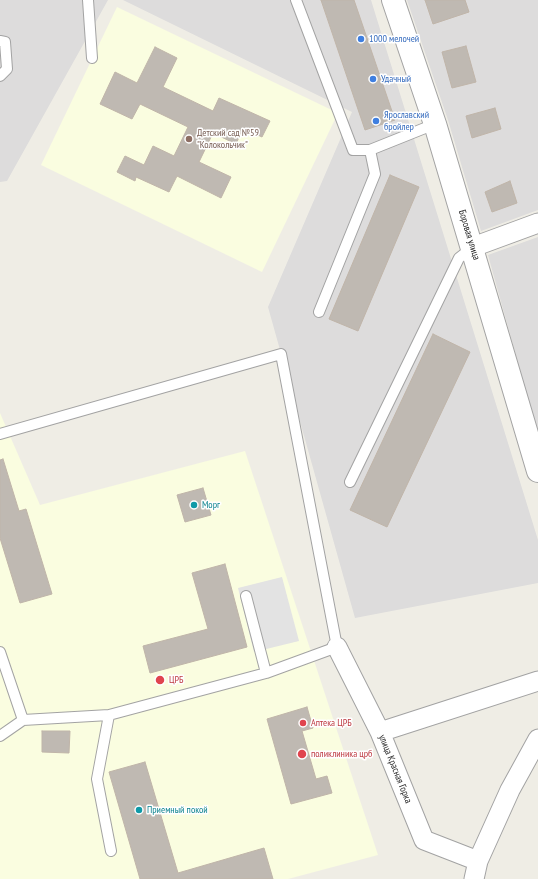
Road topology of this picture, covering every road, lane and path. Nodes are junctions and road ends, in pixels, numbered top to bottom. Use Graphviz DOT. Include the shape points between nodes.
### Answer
graph roads {
  1 [pos="88,0"];
  2 [pos="296,0"];
  3 [pos="393,0"];
  4 [pos="0,41"];
  5 [pos="92,58"];
  6 [pos="0,76"];
  7 [pos="435,124"];
  8 [pos="370,150"];
  9 [pos="538,223"];
  10 [pos="473,247"];
  11 [pos="319,312"];
  12 [pos="0,434"];
  13 [pos="538,471"];
  14 [pos="350,482"];
  15 [pos="246,596"];
  16 [pos="337,647"];
  17 [pos="0,652"];
  18 [pos="266,673"];
  19 [pos="538,681"];
  20 [pos="109,714"];
  21 [pos="23,720"];
  22 [pos="380,732"];
  23 [pos="0,736"];
  24 [pos="538,739"];
  25 [pos="111,851"];
  26 [pos="476,870"];
  1 -- 5 [label="lane"];
  2 -- 8 [label="lane" via="353,150"];
  3 -- 7 [label="street, Боровая улица"];
  4 -- 6 [label="lane" via="5,42 7,69"];
  7 -- 8 [label="lane"];
  7 -- 10 [label="street, Боровая улица"];
  8 -- 11 [label="lane" via="374,174"];
  9 -- 10 [label="street"];
  10 -- 13 [label="street, Боровая улица"];
  10 -- 14 [label="lane" via="459,258"];
  12 -- 16 [label="lane" via="281,354"];
  15 -- 18 [label="lane"];
  16 -- 18 [label="lane"];
  16 -- 22 [label="street, улица Красная Горка"];
  17 -- 21 [label="lane"];
  18 -- 20 [label="lane"];
  19 -- 22 [label="street"];
  20 -- 21 [label="lane"];
  20 -- 25 [label="lane" via="97,779"];
  21 -- 23 [label="lane"];
  22 -- 26 [label="street, улица Красная Горка" via="424,840"];
  24 -- 26 [label="street" via="510,790"];
}
